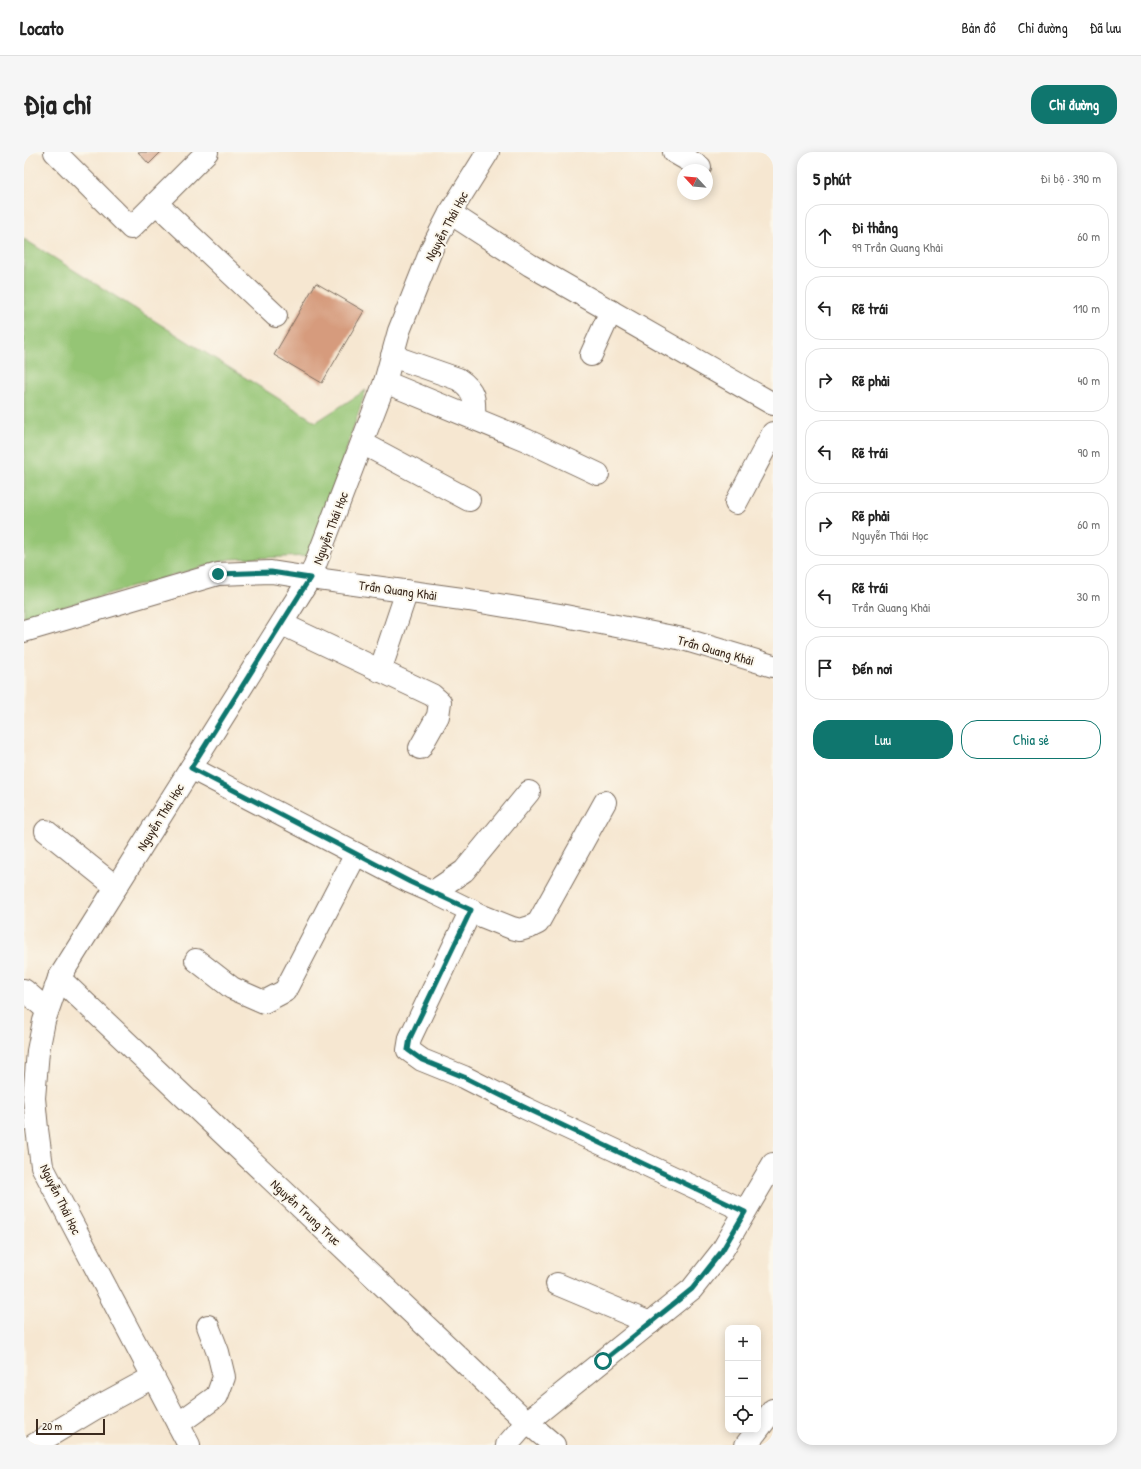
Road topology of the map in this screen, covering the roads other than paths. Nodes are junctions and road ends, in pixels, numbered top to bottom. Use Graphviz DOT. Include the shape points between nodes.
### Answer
graph roads {
  1 [pos="55,152"];
  2 [pos="207,152"];
  3 [pos="488,152"];
  4 [pos="674,152"];
  5 [pos="695,164"];
  6 [pos="156,203"];
  7 [pos="450,213"];
  8 [pos="611,311"];
  9 [pos="276,316"];
  10 [pos="591,355"];
  11 [pos="392,356"];
  12 [pos="384,382"];
  13 [pos="773,404"];
  14 [pos="474,418"];
  15 [pos="773,433"];
  16 [pos="362,443"];
  17 [pos="598,474"];
  18 [pos="469,500"];
  19 [pos="736,503"];
  20 [pos="310,578"];
  21 [pos="407,591"];
  22 [pos="282,624"];
  23 [pos="24,631"];
  24 [pos="773,666"];
  25 [pos="380,671"];
  26 [pos="420,748"];
  27 [pos="191,768"];
  28 [pos="528,792"];
  29 [pos="605,802"];
  30 [pos="46,831"];
  31 [pos="356,854"];
  32 [pos="116,887"];
  33 [pos="433,892"];
  34 [pos="471,910"];
  35 [pos="196,960"];
  36 [pos="59,978"];
  37 [pos="24,990"];
  38 [pos="47,1010"];
  39 [pos="29,1103"];
  40 [pos="773,1164"];
  41 [pos="745,1212"];
  42 [pos="557,1284"];
  43 [pos="650,1323"];
  44 [pos="208,1326"];
  45 [pos="153,1377"];
  46 [pos="773,1410"];
  47 [pos="528,1422"];
  48 [pos="178,1424"];
  49 [pos="34,1445"];
  50 [pos="189,1445"];
  51 [pos="508,1445"];
  52 [pos="554,1445"];
  53 [pos="746,1445"];
  1 -- 6 [label="street" via="131,228"];
  2 -- 6 [label="street"];
  3 -- 7 [label="street, Nguyễn Thái Học"];
  4 -- 5 [label="street"];
  6 -- 9 [label="street"];
  7 -- 8 [label="street" via="530,265"];
  7 -- 11 [label="street, Nguyễn Thái Học" via="432,248"];
  8 -- 10 [label="street"];
  8 -- 13 [label="street"];
  11 -- 12 [label="street, Nguyễn Thái Học"];
  11 -- 14 [label="street" via="458,379 468,385 474,398"];
  12 -- 14 [label="street"];
  12 -- 16 [label="street, Nguyễn Thái Học"];
  14 -- 17 [label="street"];
  15 -- 19 [label="street"];
  16 -- 18 [label="street"];
  16 -- 20 [label="street, Nguyễn Thái Học"];
  20 -- 21 [label="street, Trần Quang Khải"];
  20 -- 22 [label="street, Nguyễn Thái Học"];
  20 -- 23 [label="street, Trần Quang Khải" via="271,572 218,574"];
  21 -- 24 [label="street, Trần Quang Khải" via="560,615 683,639"];
  21 -- 25 [label="street"];
  22 -- 25 [label="street"];
  22 -- 27 [label="street, Nguyễn Thái Học"];
  25 -- 26 [label="street" via="432,695 440,702 438,716"];
  27 -- 31 [label="street"];
  27 -- 32 [label="street, Nguyễn Thái Học"];
  28 -- 33 [label="street" via="464,871"];
  29 -- 34 [label="street" via="538,923 520,930"];
  30 -- 32 [label="street"];
  31 -- 33 [label="street"];
  31 -- 35 [label="street" via="285,991 264,1002 232,988"];
  32 -- 36 [label="street, Nguyễn Thái Học"];
  33 -- 34 [label="street"];
  34 -- 41 [label="street" via="410,1038 408,1050 422,1060 464,1077"];
  36 -- 38 [label="street, Nguyễn Thái Học"];
  36 -- 47 [label="street, Nguyễn Trung Trực"];
  37 -- 38 [label="street"];
  38 -- 39 [label="street, Nguyễn Thái Học"];
  39 -- 45 [label="street, Nguyễn Thái Học" via="37,1129 42,1166"];
  40 -- 41 [label="street"];
  41 -- 43 [label="street" via="722,1251 692,1289"];
  42 -- 43 [label="street"];
  43 -- 47 [label="street"];
  44 -- 48 [label="street" via="224,1377 217,1396"];
  45 -- 48 [label="street, Nguyễn Thái Học"];
  45 -- 49 [label="street"];
  46 -- 53 [label="street"];
  47 -- 51 [label="street"];
  47 -- 52 [label="street, Nguyễn Trung Trực"];
  48 -- 50 [label="street, Nguyễn Thái Học"];
}
